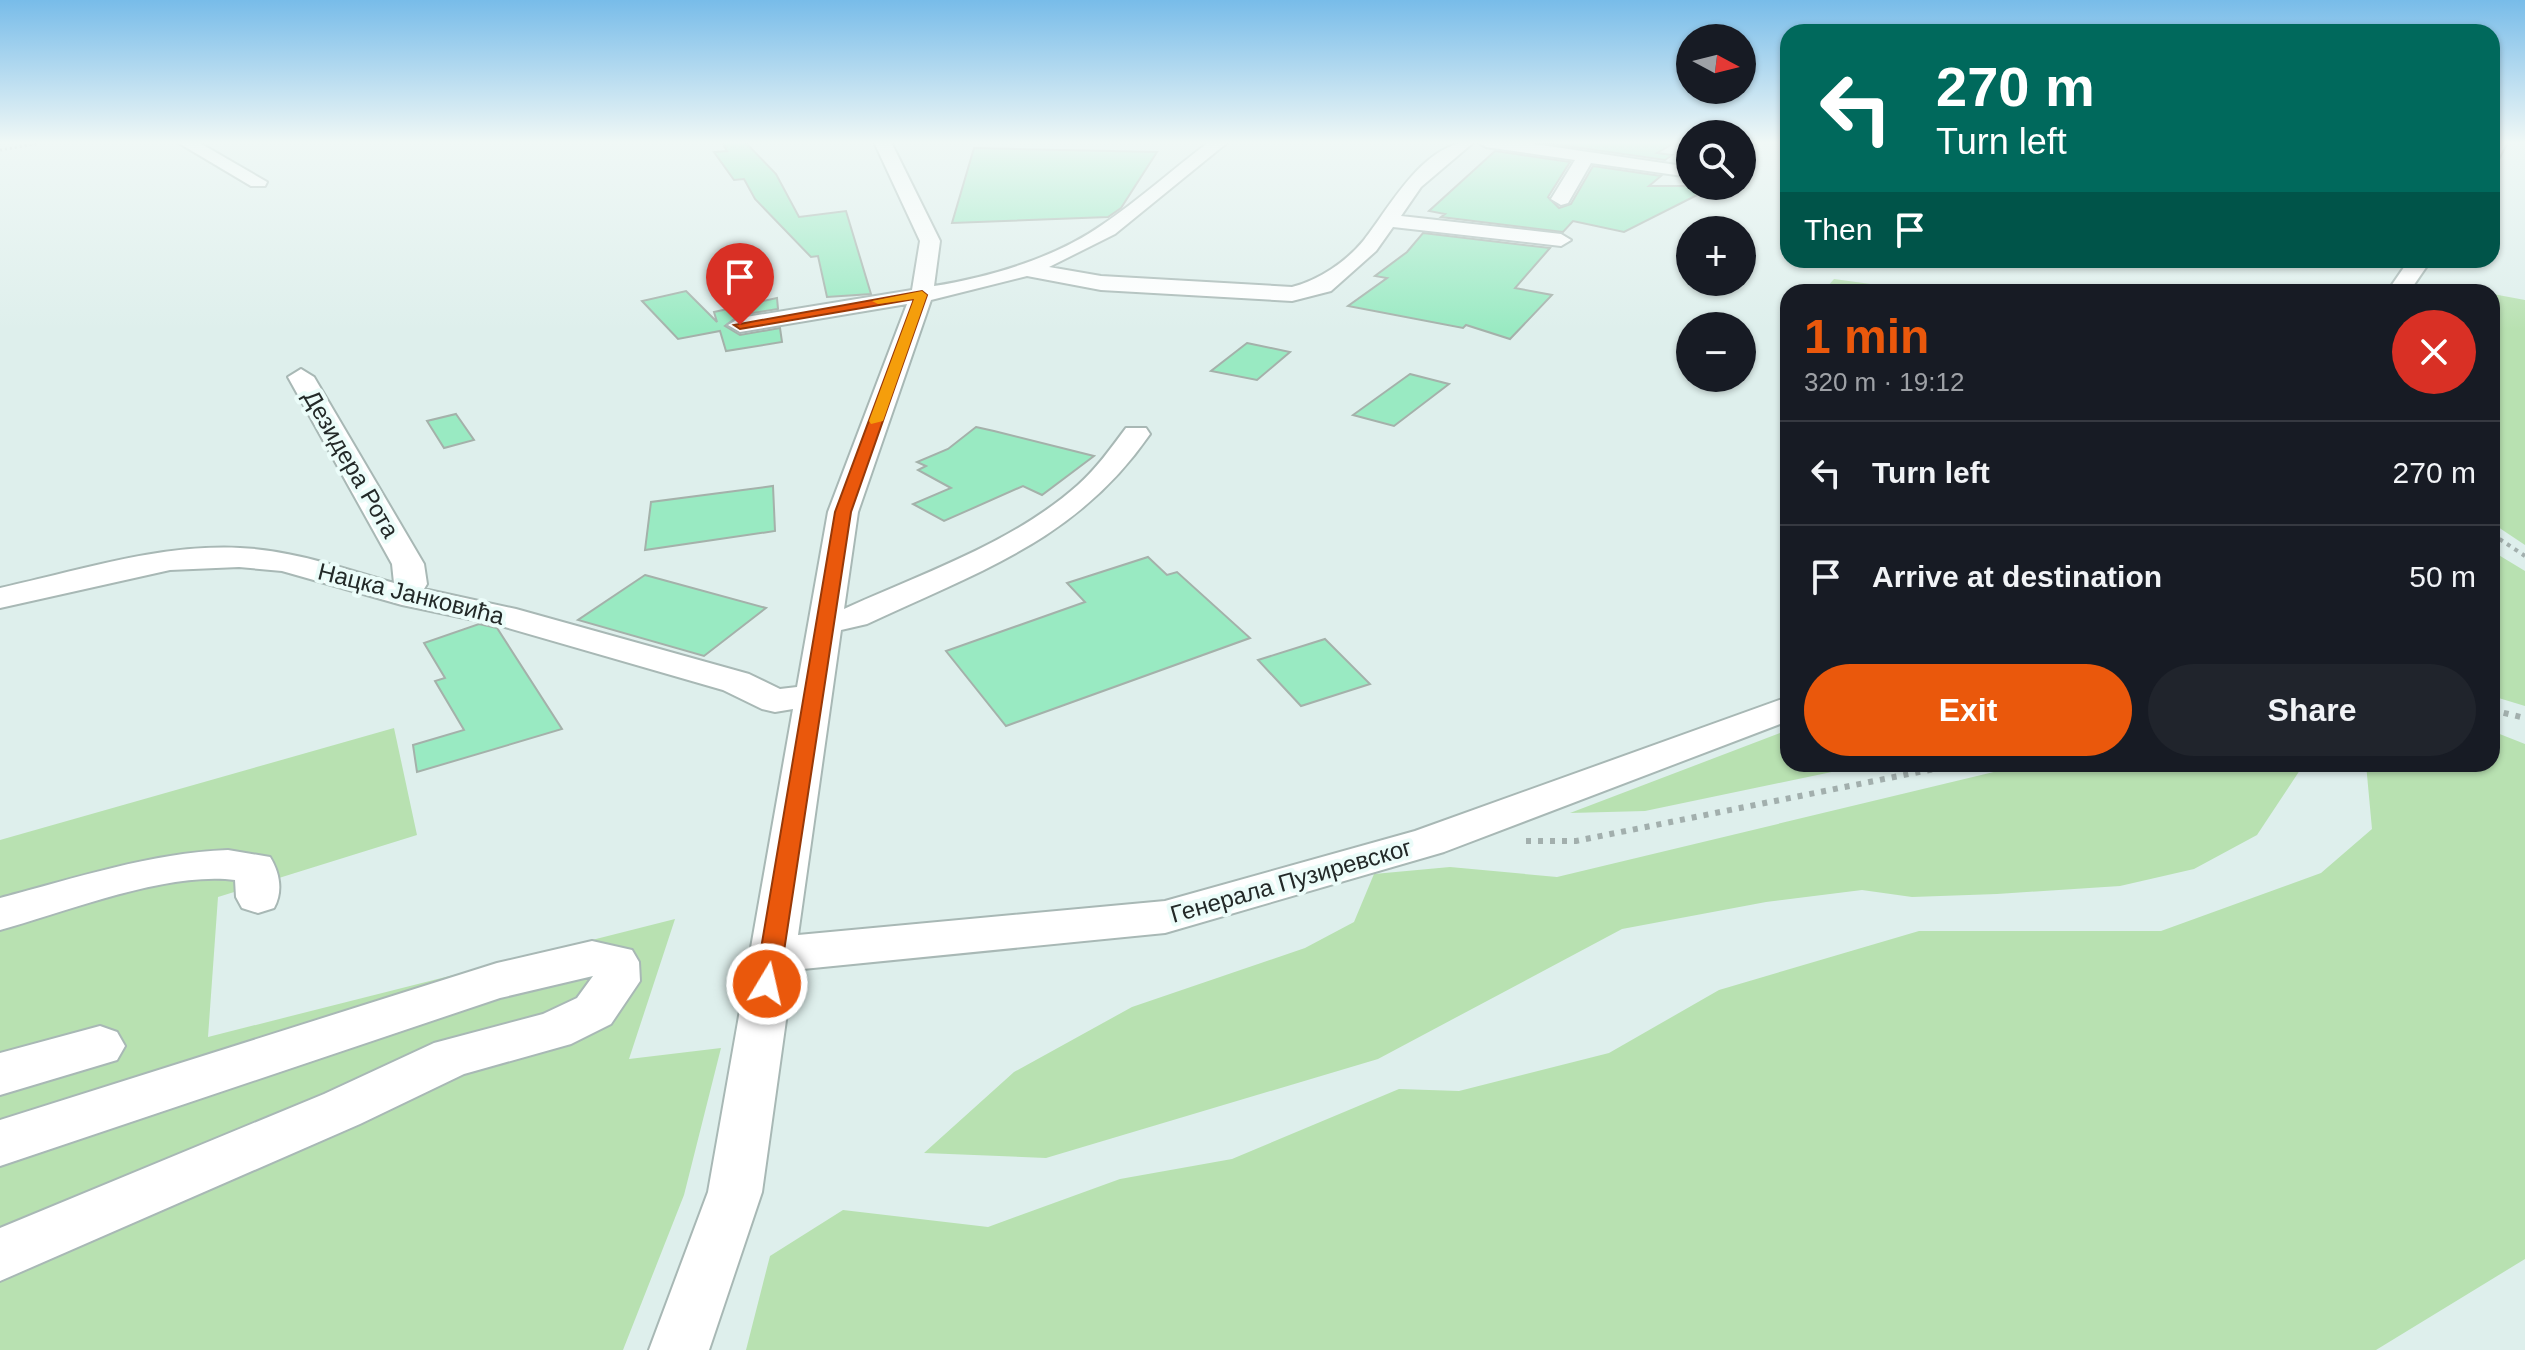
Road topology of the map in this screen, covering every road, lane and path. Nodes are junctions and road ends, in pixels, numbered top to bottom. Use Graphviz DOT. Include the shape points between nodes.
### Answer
graph roads {
  1 [pos="913,205"];
  2 [pos="1140,205"];
  3 [pos="1397,205"];
  4 [pos="1385,220"];
  5 [pos="1561,240"];
  6 [pos="1026,269"];
  7 [pos="922,295"];
  8 [pos="740,325"];
  9 [pos="301,377"];
  10 [pos="1136,434"];
  11 [pos="2500,539"];
  12 [pos="2525,556"];
  13 [pos="402,595"];
  14 [pos="0,598"];
  15 [pos="825,624"];
  16 [pos="814,695"];
  17 [pos="1780,711"];
  18 [pos="2500,712"];
  19 [pos="2525,718"];
  20 [pos="1919,772"];
  21 [pos="1517,841"];
  22 [pos="258,897"];
  23 [pos="0,914"];
  24 [pos="771,955"];
  25 [pos="100,1046"];
  26 [pos="0,1074"];
  27 [pos="0,1143"];
  28 [pos="0,1255"];
  29 [pos="679,1350"];
  1 -- 7 [label="street" via="930,241"];
  2 -- 6 [label="street" via="1086,243"];
  3 -- 4 [label="street"];
  4 -- 5 [label="street"];
  4 -- 6 [label="street" via="1369,247 1340,274 1323,286 1292,294 1101,283"];
  6 -- 7 [label="street"];
  7 -- 8 [label="street"];
  7 -- 15 [label="street" via="843,512"];
  9 -- 13 [label="street, Дезидера Рота" via="408,564 411,584"];
  10 -- 15 [label="street" via="1080,499 1026,536 855,617"];
  11 -- 12 [label="path"];
  13 -- 14 [label="street, Нацка Јанковића" via="284,562 239,557 170,560"];
  13 -- 16 [label="street, Нацка Јанковића" via="533,624 736,682 775,701"];
  15 -- 16 [label="street"];
  16 -- 24 [label="street"];
  17 -- 24 [label="street, Генерала Пузиревског" via="1429,842 1165,917"];
  18 -- 19 [label="path"];
  20 -- 21 [label="path" via="1576,841"];
  22 -- 23 [label="street" via="255,868 233,862 172,869"];
  24 -- 29 [label="street" via="735,1192"];
  25 -- 26 [label="street"];
  27 -- 28 [label="street" via="497,981 592,958 616,962 617,981 594,1011 554,1030 452,1057"];
}
